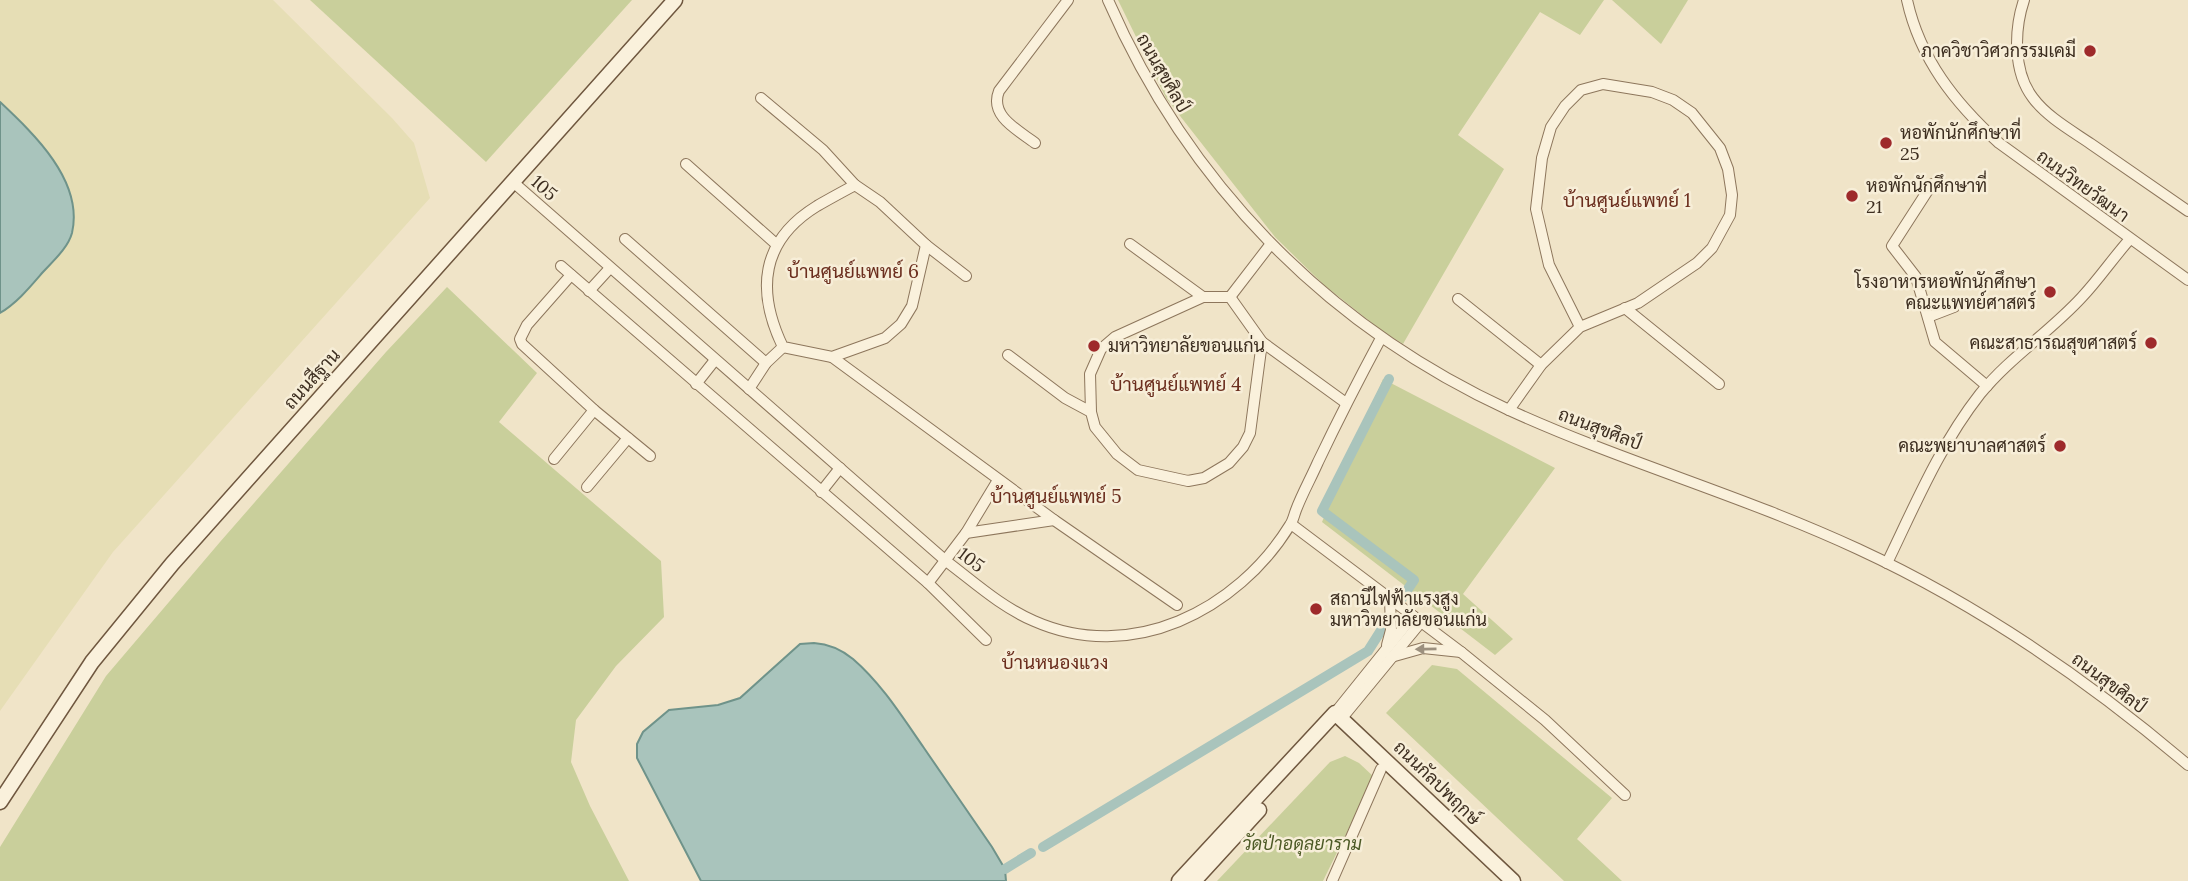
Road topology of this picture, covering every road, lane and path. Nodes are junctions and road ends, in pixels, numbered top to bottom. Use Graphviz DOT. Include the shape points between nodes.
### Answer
graph roads {
  1 [pos="675,0"];
  2 [pos="1068,0"];
  3 [pos="1108,0"];
  4 [pos="1908,0"];
  5 [pos="2024,0"];
  6 [pos="761,98"];
  7 [pos="1035,143"];
  8 [pos="686,164"];
  9 [pos="513,183"];
  10 [pos="1932,184"];
  11 [pos="855,185"];
  12 [pos="2188,211"];
  13 [pos="625,239"];
  14 [pos="2130,239"];
  15 [pos="776,244"];
  16 [pos="1130,244"];
  17 [pos="1270,245"];
  18 [pos="926,246"];
  19 [pos="561,266"];
  20 [pos="610,268"];
  21 [pos="571,275"];
  22 [pos="966,276"];
  23 [pos="2188,280"];
  24 [pos="589,291"];
  25 [pos="1230,296"];
  26 [pos="1203,297"];
  27 [pos="1458,299"];
  28 [pos="1954,307"];
  29 [pos="1625,308"];
  30 [pos="1928,317"];
  31 [pos="1580,327"];
  32 [pos="1381,338"];
  33 [pos="1262,342"];
  34 [pos="783,347"];
  35 [pos="1008,355"];
  36 [pos="832,358"];
  37 [pos="715,360"];
  38 [pos="766,363"];
  39 [pos="1541,365"];
  40 [pos="696,384"];
  41 [pos="1719,384"];
  42 [pos="1987,386"];
  43 [pos="748,389"];
  44 [pos="1346,403"];
  45 [pos="594,410"];
  46 [pos="1509,410"];
  47 [pos="1091,412"];
  48 [pos="628,438"];
  49 [pos="650,456"];
  50 [pos="554,459"];
  51 [pos="840,468"];
  52 [pos="999,480"];
  53 [pos="587,487"];
  54 [pos="821,492"];
  55 [pos="1054,520"];
  56 [pos="1291,524"];
  57 [pos="966,533"];
  58 [pos="946,561"];
  59 [pos="1887,563"];
  60 [pos="928,583"];
  61 [pos="1390,598"];
  62 [pos="1177,605"];
  63 [pos="1417,619"];
  64 [pos="986,640"];
  65 [pos="1461,652"];
  66 [pos="1387,654"];
  67 [pos="1336,719"];
  68 [pos="2188,765"];
  69 [pos="1381,769"];
  70 [pos="1625,795"];
  71 [pos="0,802"];
  72 [pos="1179,881"];
  73 [pos="1194,881"];
  74 [pos="1332,881"];
  75 [pos="1499,881"];
  76 [pos="1513,881"];
  1 -- 9 [label="street, ถนนสีฐาน"];
  2 -- 7 [label="street" via="996,98 1000,115"];
  3 -- 17 [label="street, ถนนสุขศิลป์" via="1160,102 1222,190"];
  4 -- 14 [label="street, ถนนวิทยวัฒนา" via="1932,65 1971,117 1998,143"];
  5 -- 12 [label="street" via="2018,20 2018,56 2034,99"];
  6 -- 11 [label="street" via="823,150"];
  8 -- 15 [label="street"];
  9 -- 20 [label="street, 105"];
  9 -- 71 [label="street, ถนนสีฐาน" via="172,564 92,662"];
  10 -- 30 [label="street" via="1892,246 1916,277"];
  11 -- 15 [label="street" via="816,206"];
  11 -- 18 [label="street"];
  13 -- 38 [label="street"];
  14 -- 23 [label="street, ถนนวิทยวัฒนา"];
  14 -- 42 [label="street" via="2081,299"];
  15 -- 34 [label="street" via="768,265 766,296"];
  16 -- 26 [label="street"];
  17 -- 25 [label="street"];
  17 -- 32 [label="street, ถนนสุขศิลป์"];
  18 -- 22 [label="street"];
  18 -- 36 [label="street" via="912,306 901,324 885,338"];
  19 -- 21 [label="street"];
  20 -- 24 [label="street"];
  20 -- 37 [label="street, 105"];
  21 -- 24 [label="street"];
  21 -- 45 [label="street" via="520,339 526,350"];
  24 -- 40 [label="street"];
  25 -- 26 [label="street"];
  25 -- 33 [label="street"];
  26 -- 47 [label="street" via="1115,337 1101,349 1090,374"];
  27 -- 39 [label="street"];
  28 -- 30 [label="street"];
  29 -- 31 [label="street"];
  29 -- 31 [label="street" via="1674,280 1712,248 1730,215 1732,195 1720,148 1692,113 1652,92 1603,84 1581,90 1550,127 1536,209 1549,265"];
  29 -- 41 [label="street"];
  30 -- 42 [label="street" via="1935,342"];
  31 -- 39 [label="street"];
  32 -- 44 [label="street, 105"];
  32 -- 46 [label="street, ถนนสุขศิลป์"];
  33 -- 44 [label="street"];
  33 -- 47 [label="street" via="1251,433 1228,463 1204,478 1188,481 1138,470 1117,454 1095,427"];
  34 -- 36 [label="street"];
  34 -- 38 [label="street"];
  35 -- 47 [label="street"];
  36 -- 52 [label="street"];
  37 -- 40 [label="street"];
  37 -- 43 [label="street, 105"];
  38 -- 43 [label="street"];
  39 -- 46 [label="street"];
  40 -- 54 [label="street"];
  42 -- 59 [label="street" via="1945,446"];
  43 -- 51 [label="street, 105"];
  44 -- 56 [label="street, 105"];
  45 -- 48 [label="street"];
  45 -- 50 [label="street"];
  46 -- 59 [label="street, ถนนสุขศิลป์" via="1804,525"];
  48 -- 49 [label="street"];
  48 -- 53 [label="street"];
  51 -- 54 [label="street"];
  51 -- 58 [label="street, 105"];
  52 -- 55 [label="street"];
  52 -- 57 [label="street"];
  54 -- 60 [label="street"];
  55 -- 57 [label="street"];
  55 -- 62 [label="street"];
  56 -- 58 [label="street, 105" via="1248,577 1210,607 1170,625 1128,635 1084,634 1034,621"];
  56 -- 61 [label="street"];
  57 -- 58 [label="street"];
  58 -- 60 [label="street"];
  59 -- 68 [label="street, ถนนสุขศิลป์" via="2039,651"];
  60 -- 64 [label="street"];
  61 -- 63 [label="street"];
  61 -- 66 [label="street"];
  63 -- 65 [label="street"];
  63 -- 66 [label="street"];
  65 -- 66 [label="street, one-way" via="1423,648"];
  65 -- 70 [label="street" via="1545,720"];
  66 -- 67 [label="street"];
  67 -- 69 [label="street, ถนนกัลปพฤกษ์"];
  67 -- 72 [label="street"];
  67 -- 73 [label="street"];
  67 -- 76 [label="street, ถนนกัลปพฤกษ์"];
  69 -- 74 [label="street"];
  69 -- 75 [label="street, ถนนกัลปพฤกษ์"];
}
